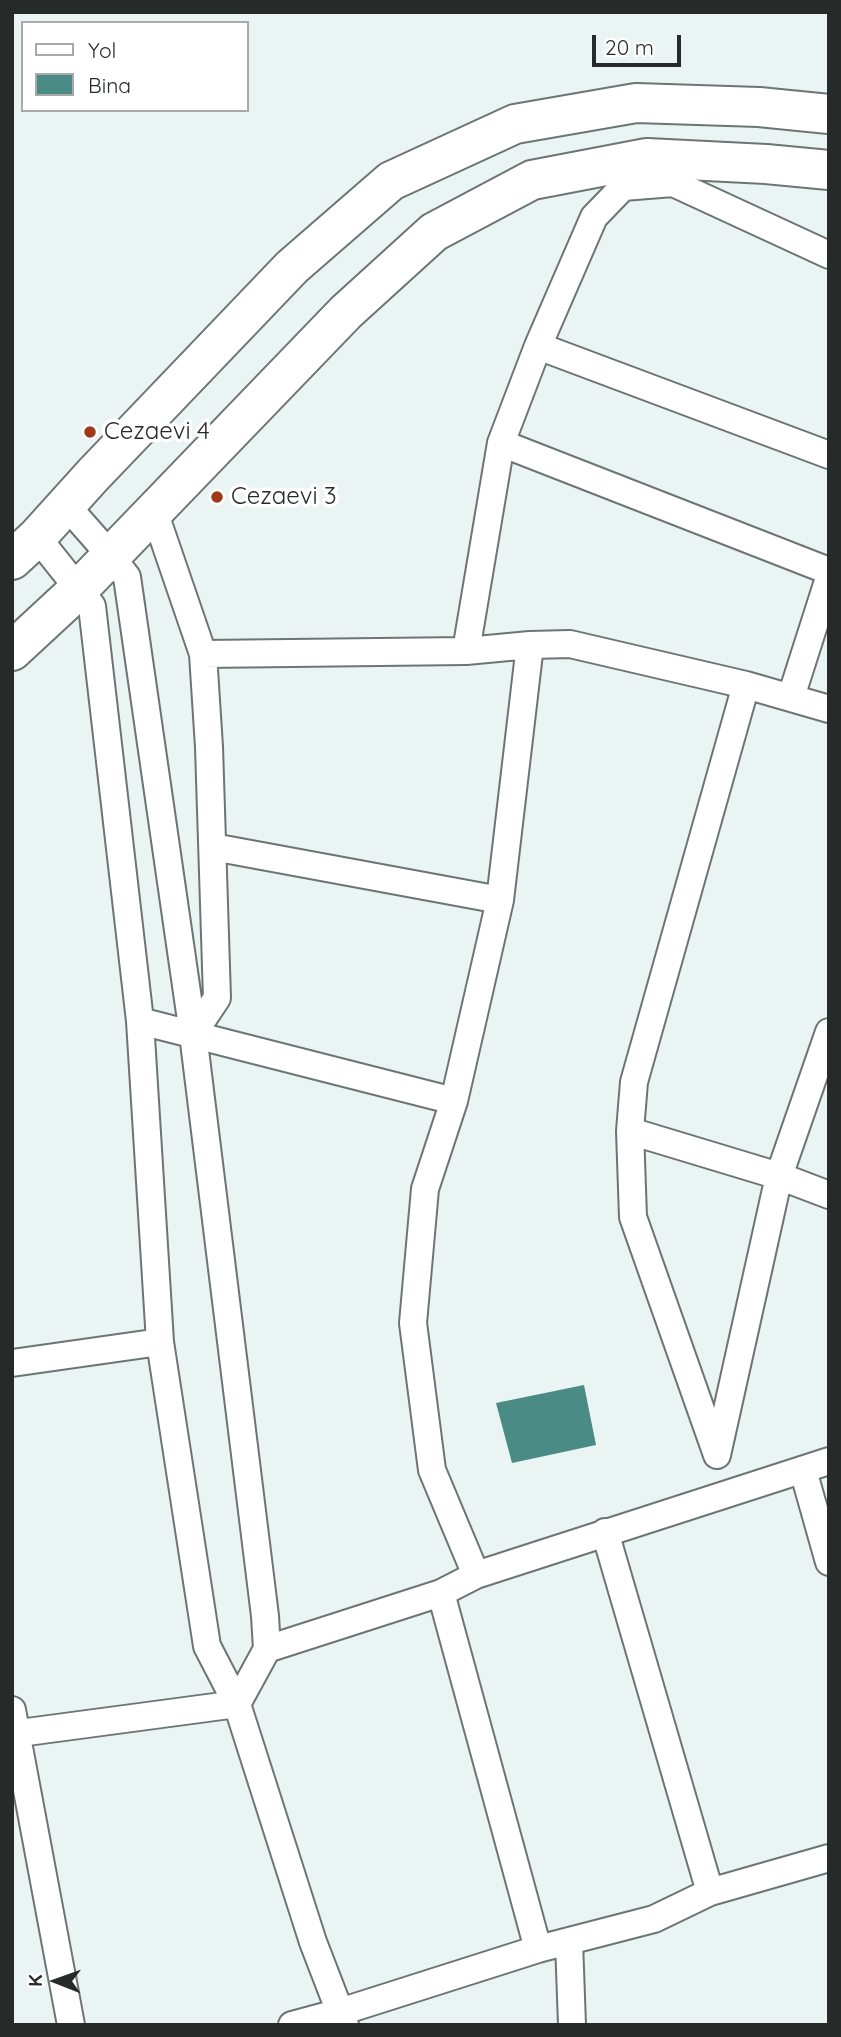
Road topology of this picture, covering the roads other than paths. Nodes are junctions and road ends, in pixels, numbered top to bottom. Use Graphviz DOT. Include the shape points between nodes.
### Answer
graph roads {
  1 [pos="829,114"];
  2 [pos="829,170"];
  3 [pos="829,255"];
  4 [pos="538,346"];
  5 [pos="501,443"];
  6 [pos="829,455"];
  7 [pos="66,505"];
  8 [pos="154,511"];
  9 [pos="25,549"];
  10 [pos="110,555"];
  11 [pos="829,571"];
  12 [pos="829,578"];
  13 [pos="79,589"];
  14 [pos="530,645"];
  15 [pos="12,651"];
  16 [pos="466,651"];
  17 [pos="203,654"];
  18 [pos="746,685"];
  19 [pos="790,697"];
  20 [pos="829,709"];
  21 [pos="213,847"];
  22 [pos="500,900"];
  23 [pos="140,1021"];
  24 [pos="829,1032"];
  25 [pos="193,1034"];
  26 [pos="454,1101"];
  27 [pos="630,1131"];
  28 [pos="779,1176"];
  29 [pos="829,1195"];
  30 [pos="160,1342"];
  31 [pos="12,1363"];
  32 [pos="717,1455"];
  33 [pos="829,1461"];
  34 [pos="803,1470"];
  35 [pos="720,1494"];
  36 [pos="605,1532"];
  37 [pos="829,1562"];
  38 [pos="476,1575"];
  39 [pos="441,1593"];
  40 [pos="267,1649"];
  41 [pos="237,1704"];
  42 [pos="13,1726"];
  43 [pos="829,1858"];
  44 [pos="710,1892"];
  45 [pos="569,1941"];
  46 [pos="538,1950"];
  47 [pos="342,2018"];
  48 [pos="71,2025"];
  49 [pos="292,2025"];
  50 [pos="572,2025"];
  1 -- 7 [label="main road" via="636,103 515,124 391,181 292,267"];
  2 -- 8 [label="main road" via="646,158 532,180 434,232 346,312"];
  3 -- 4 [label="street" via="673,183 623,187 594,217"];
  4 -- 5 [label="street"];
  4 -- 6 [label="street"];
  5 -- 11 [label="street"];
  5 -- 16 [label="street"];
  7 -- 9 [label="main road"];
  7 -- 10 [label="street"];
  8 -- 10 [label="main road"];
  8 -- 17 [label="street"];
  9 -- 13 [label="street"];
  10 -- 13 [label="main road"];
  10 -- 25 [label="street" via="127,577"];
  12 -- 19 [label="street"];
  13 -- 15 [label="main road"];
  13 -- 23 [label="street" via="92,607"];
  14 -- 16 [label="street"];
  14 -- 18 [label="street" via="570,644"];
  14 -- 22 [label="street"];
  16 -- 17 [label="street"];
  17 -- 21 [label="street"];
  18 -- 19 [label="street"];
  18 -- 27 [label="street" via="634,1082"];
  19 -- 20 [label="street"];
  21 -- 22 [label="street"];
  21 -- 25 [label="street" via="217,998"];
  22 -- 26 [label="street"];
  23 -- 25 [label="street"];
  23 -- 30 [label="street"];
  24 -- 28 [label="street"];
  25 -- 26 [label="street"];
  25 -- 40 [label="street"];
  26 -- 38 [label="street" via="425,1189 413,1323 432,1470"];
  27 -- 28 [label="street"];
  27 -- 32 [label="street" via="633,1217"];
  28 -- 29 [label="street"];
  28 -- 32 [label="street"];
  30 -- 31 [label="street"];
  30 -- 41 [label="street" via="207,1646"];
  32 -- 35 [label="street"];
  33 -- 34 [label="street"];
  34 -- 35 [label="street"];
  34 -- 37 [label="street"];
  35 -- 36 [label="street"];
  36 -- 38 [label="street"];
  36 -- 44 [label="street"];
  38 -- 39 [label="street"];
  39 -- 40 [label="street"];
  39 -- 46 [label="street"];
  40 -- 41 [label="street"];
  41 -- 42 [label="street"];
  41 -- 47 [label="street"];
  42 -- 48 [label="street"];
  43 -- 44 [label="street"];
  44 -- 45 [label="street" via="654,1919"];
  45 -- 46 [label="street"];
  45 -- 50 [label="street"];
  46 -- 47 [label="street"];
  47 -- 49 [label="street"];
}
